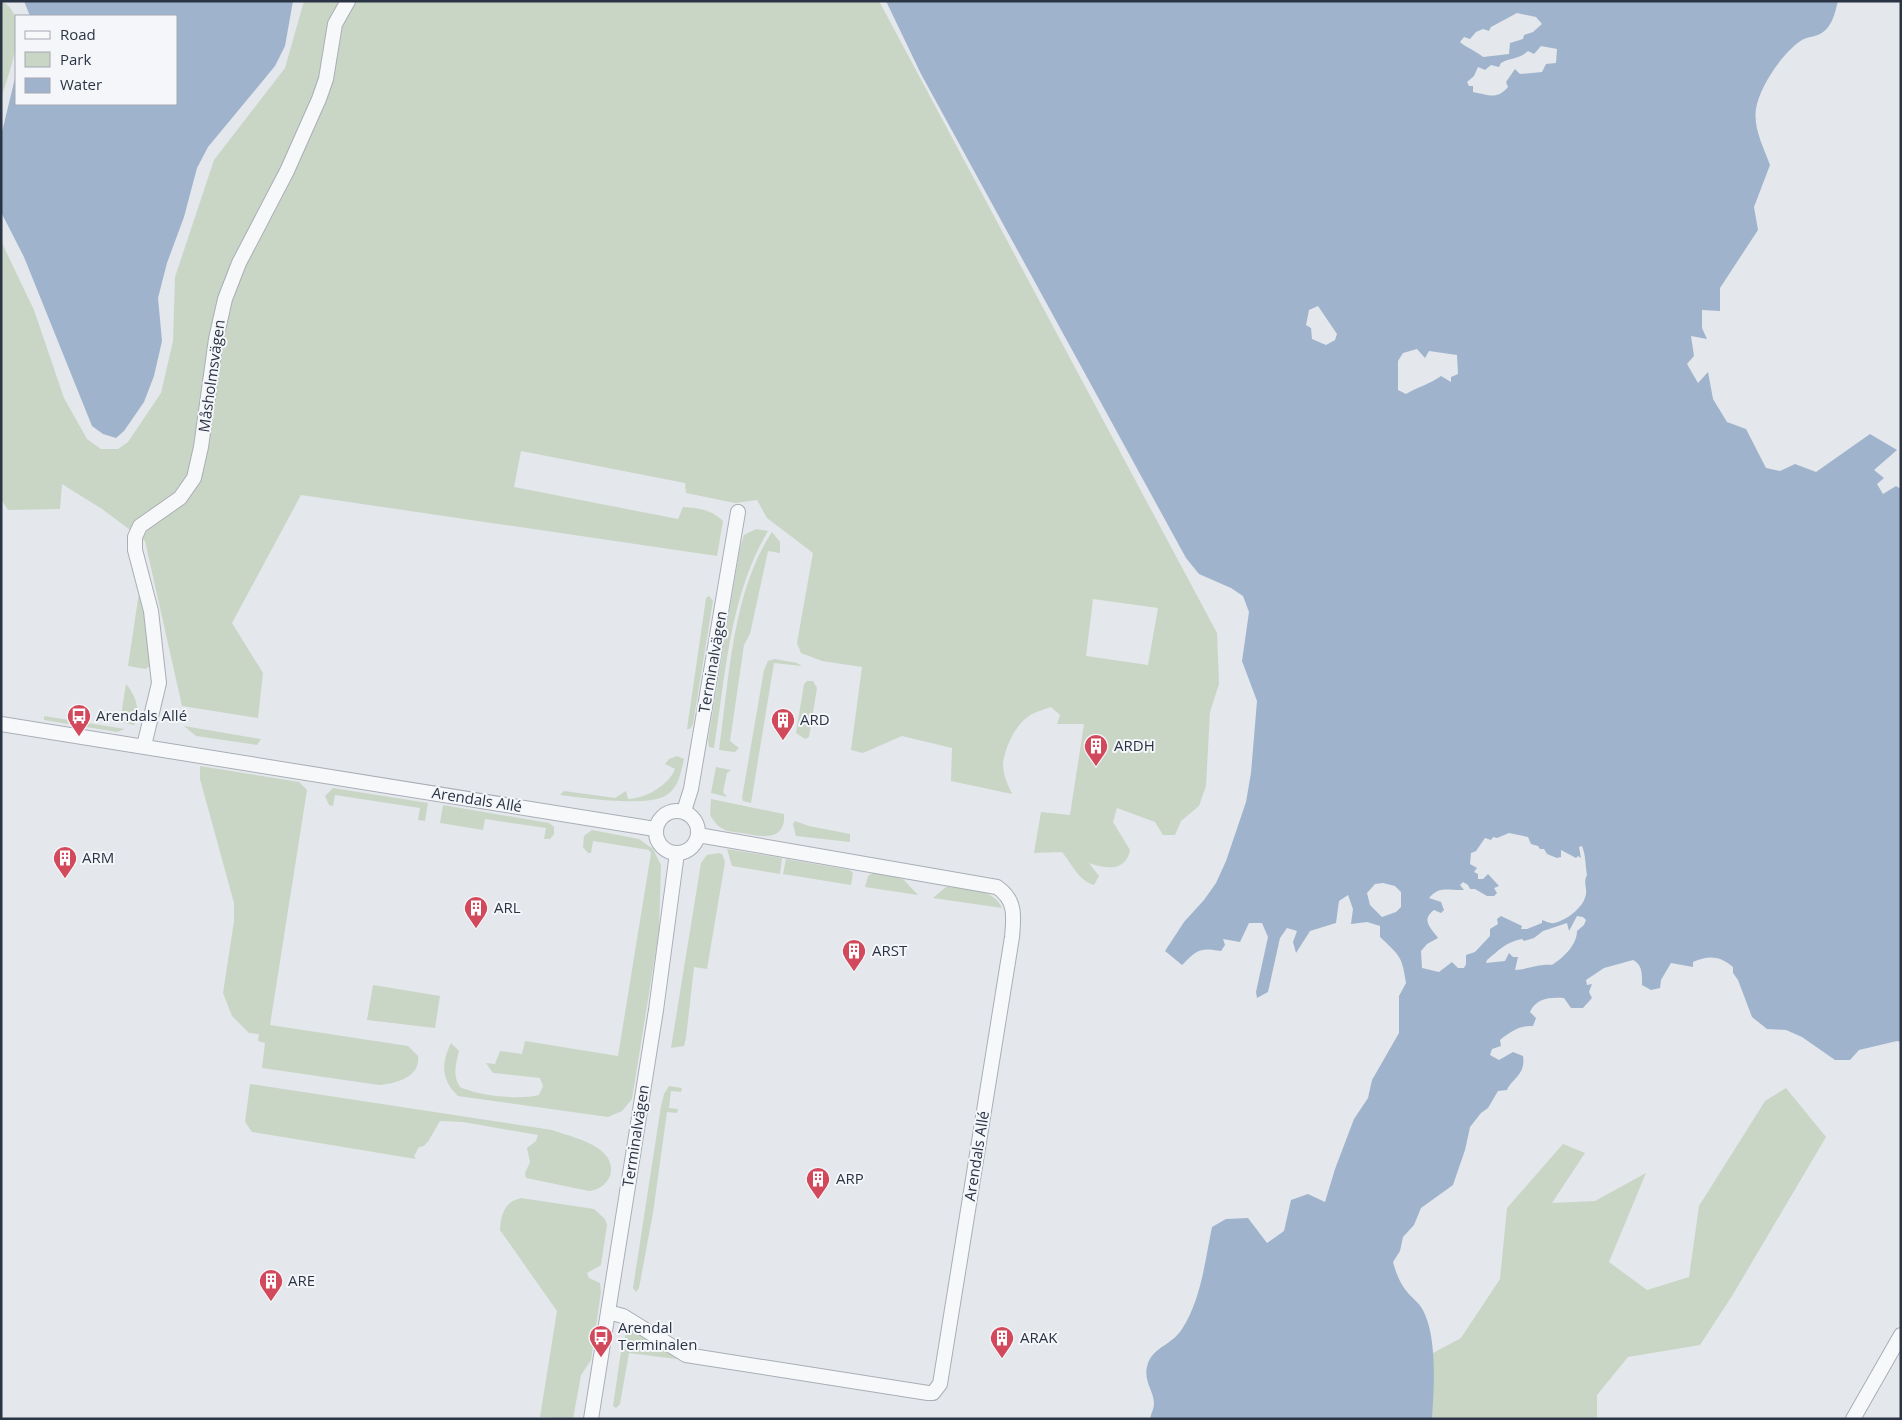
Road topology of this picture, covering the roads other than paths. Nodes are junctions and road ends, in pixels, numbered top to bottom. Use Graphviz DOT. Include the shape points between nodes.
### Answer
graph roads {
  1 [pos="348,1"];
  2 [pos="738,512"];
  3 [pos="1,724"];
  4 [pos="144,746"];
  5 [pos="684,812"];
  6 [pos="656,829"];
  7 [pos="698,835"];
  8 [pos="677,853"];
  9 [pos="608,1312"];
  10 [pos="1901,1335"];
  11 [pos="591,1419"];
  12 [pos="1852,1419"];
  1 -- 4 [label="street, Måsholmsvägen" via="335,24 326,79 313,114 239,263 225,299 194,478 180,498 140,526 135,537 135,550 151,611 159,683"];
  2 -- 5 [label="street, Terminalvägen" via="691,789"];
  3 -- 4 [label="street, Arendals Allé"];
  4 -- 6 [label="street, Arendals Allé"];
  5 -- 6 [label="street" via="666,813 658,821"];
  5 -- 7 [label="street" via="694,819"];
  6 -- 8 [label="street" via="660,846"];
  7 -- 8 [label="street" via="691,848"];
  7 -- 9 [label="street, Arendals Allé" via="997,888 1006,894 1013,906 1012,937 940,1384 928,1393 686,1355 623,1316"];
  8 -- 9 [label="street, Terminalvägen"];
  9 -- 11 [label="street, Terminalvägen"];
  10 -- 12 [label="street"];
}
